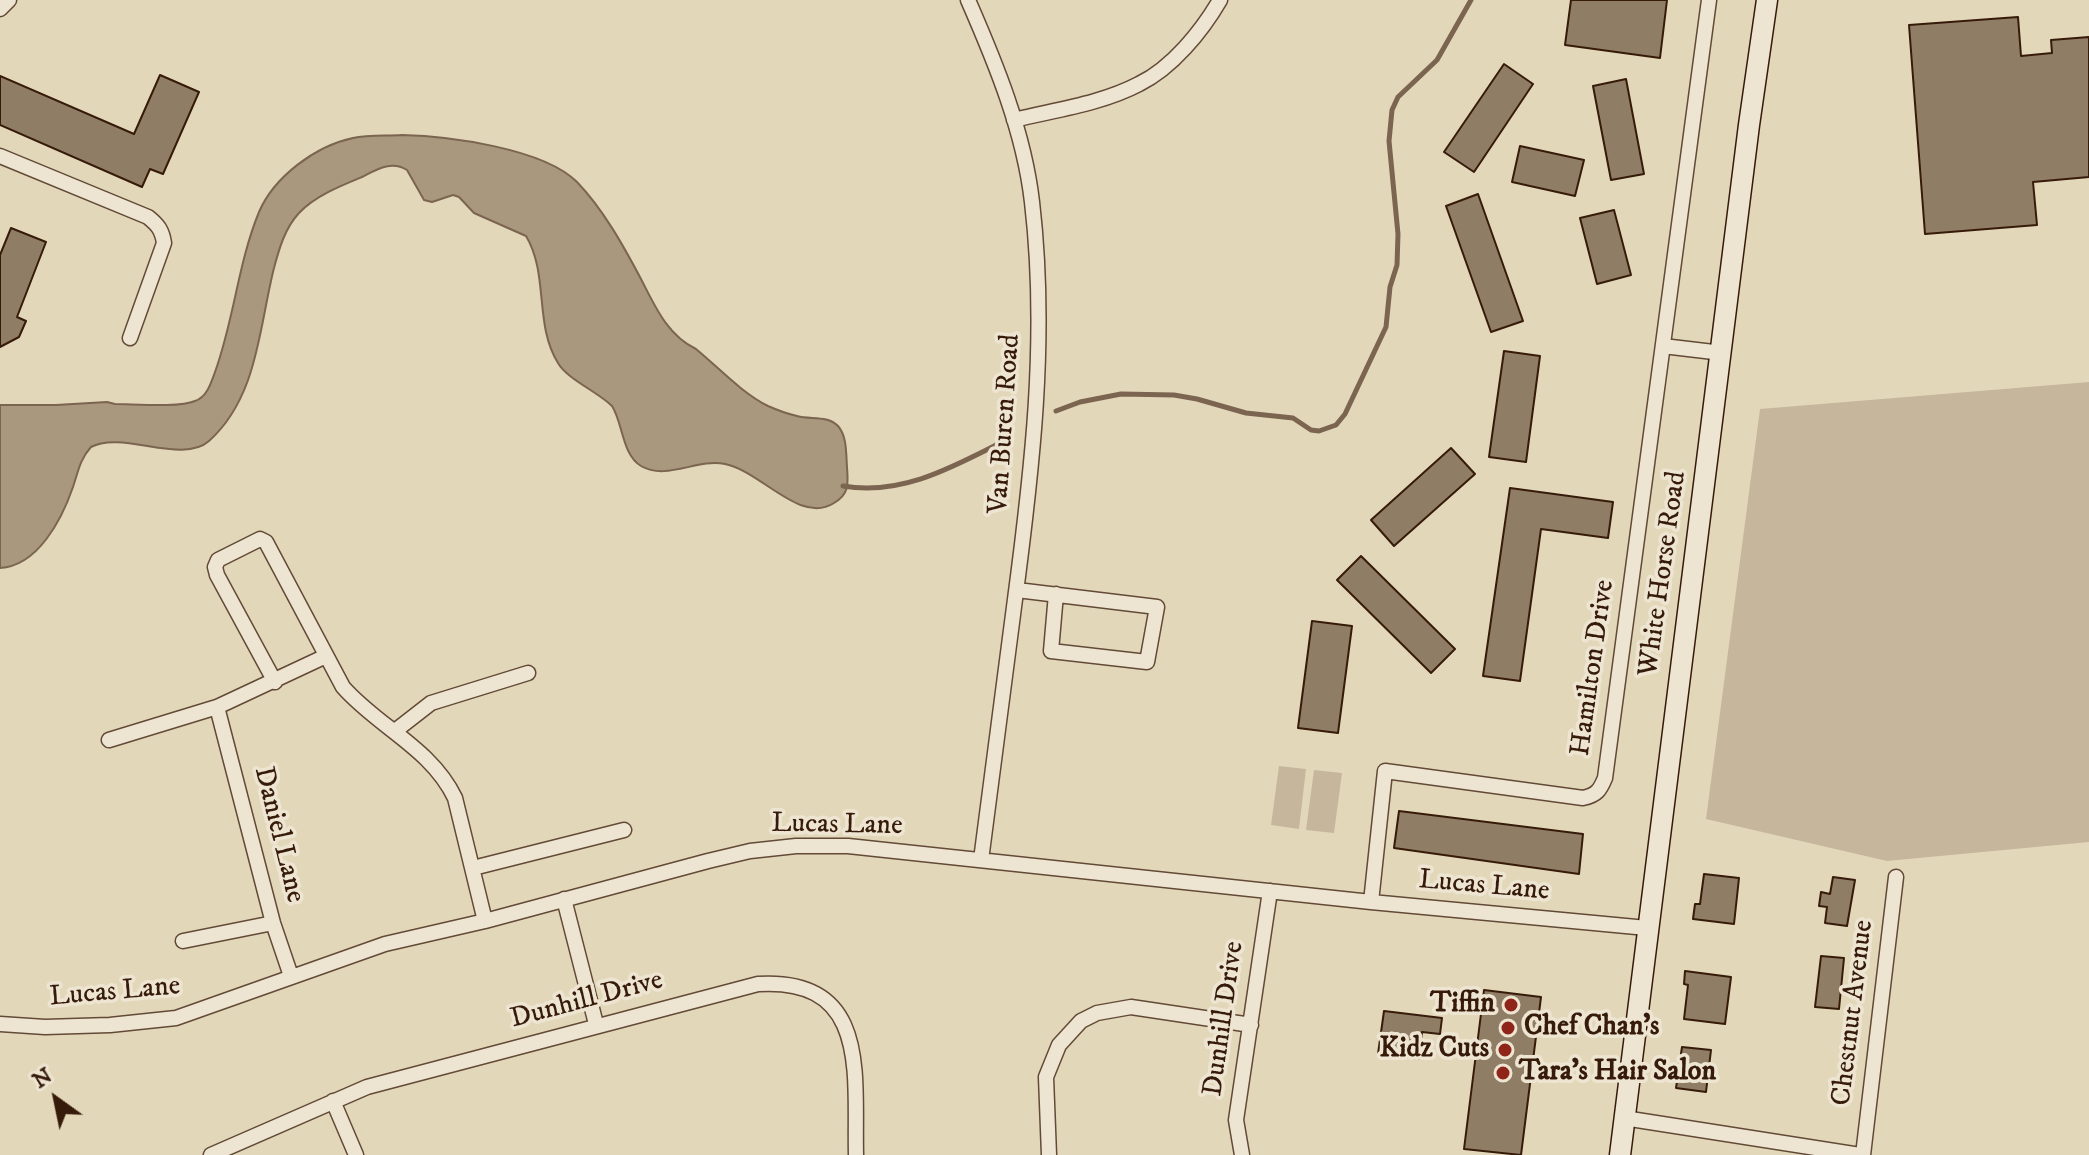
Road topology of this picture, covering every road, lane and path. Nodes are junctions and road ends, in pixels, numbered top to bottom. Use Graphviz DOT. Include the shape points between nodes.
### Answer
graph roads {
  1 [pos="9,0"];
  2 [pos="968,0"];
  3 [pos="1220,0"];
  4 [pos="1709,0"];
  5 [pos="1767,0"];
  6 [pos="0,9"];
  7 [pos="1014,120"];
  8 [pos="0,156"];
  9 [pos="130,338"];
  10 [pos="1663,346"];
  11 [pos="1722,353"];
  12 [pos="1017,590"];
  13 [pos="1056,594"];
  14 [pos="326,656"];
  15 [pos="528,673"];
  16 [pos="275,682"];
  17 [pos="217,707"];
  18 [pos="395,731"];
  19 [pos="109,740"];
  20 [pos="624,830"];
  21 [pos="981,860"];
  22 [pos="473,868"];
  23 [pos="1896,877"];
  24 [pos="1270,891"];
  25 [pos="564,899"];
  26 [pos="1371,902"];
  27 [pos="485,921"];
  28 [pos="273,923"];
  29 [pos="1647,928"];
  30 [pos="183,941"];
  31 [pos="291,976"];
  32 [pos="0,1024"];
  33 [pos="596,1024"];
  34 [pos="1251,1025"];
  35 [pos="333,1101"];
  36 [pos="1624,1118"];
  37 [pos="211,1155"];
  38 [pos="356,1155"];
  39 [pos="856,1155"];
  40 [pos="1049,1155"];
  41 [pos="1242,1155"];
  42 [pos="1620,1155"];
  43 [pos="1862,1155"];
  1 -- 6 [label="street"];
  2 -- 7 [label="street, Van Buren Road"];
  3 -- 7 [label="street" via="1162,69 1139,84"];
  4 -- 10 [label="street, Hamilton Drive"];
  5 -- 11 [label="main road, White Horse Road"];
  7 -- 12 [label="street, Van Buren Road" via="1032,201 1040,335 1032,474"];
  8 -- 9 [label="street" via="157,224 164,243"];
  10 -- 11 [label="street"];
  10 -- 26 [label="street, Hamilton Drive" via="1600,790 1583,798 1385,771"];
  11 -- 29 [label="main road, White Horse Road"];
  12 -- 13 [label="street"];
  12 -- 21 [label="street, Van Buren Road"];
  13 -- 13 [label="street" via="1157,607 1147,662 1051,651"];
  14 -- 16 [label="street"];
  14 -- 16 [label="street" via="266,542 260,539 236,549 218,560 217,575"];
  14 -- 18 [label="street" via="359,705"];
  15 -- 18 [label="street" via="431,703"];
  16 -- 17 [label="street"];
  17 -- 19 [label="street"];
  17 -- 28 [label="street, Daniel Lane"];
  18 -- 22 [label="street" via="446,780"];
  20 -- 22 [label="street"];
  21 -- 24 [label="street, Lucas Lane"];
  21 -- 25 [label="street, Lucas Lane" via="796,846 750,851"];
  22 -- 27 [label="street"];
  23 -- 43 [label="street, Chestnut Avenue"];
  24 -- 26 [label="street, Lucas Lane"];
  24 -- 34 [label="street, Dunhill Drive"];
  25 -- 27 [label="street, Lucas Lane"];
  25 -- 33 [label="street"];
  26 -- 29 [label="street, Lucas Lane"];
  27 -- 31 [label="street, Lucas Lane" via="385,944"];
  28 -- 30 [label="street"];
  28 -- 31 [label="street, Daniel Lane"];
  29 -- 36 [label="main road, White Horse Road"];
  31 -- 32 [label="street, Lucas Lane" via="163,1020"];
  33 -- 35 [label="street, Dunhill Drive"];
  33 -- 39 [label="street, Dunhill Drive" via="758,984 794,984 812,992 836,1011 848,1032"];
  34 -- 40 [label="street" via="1131,1007 1081,1021 1059,1045 1046,1077"];
  34 -- 41 [label="street, Dunhill Drive" via="1236,1120"];
  35 -- 37 [label="street, Dunhill Drive"];
  35 -- 38 [label="street"];
  36 -- 42 [label="main road, White Horse Road"];
  36 -- 43 [label="street"];
}
